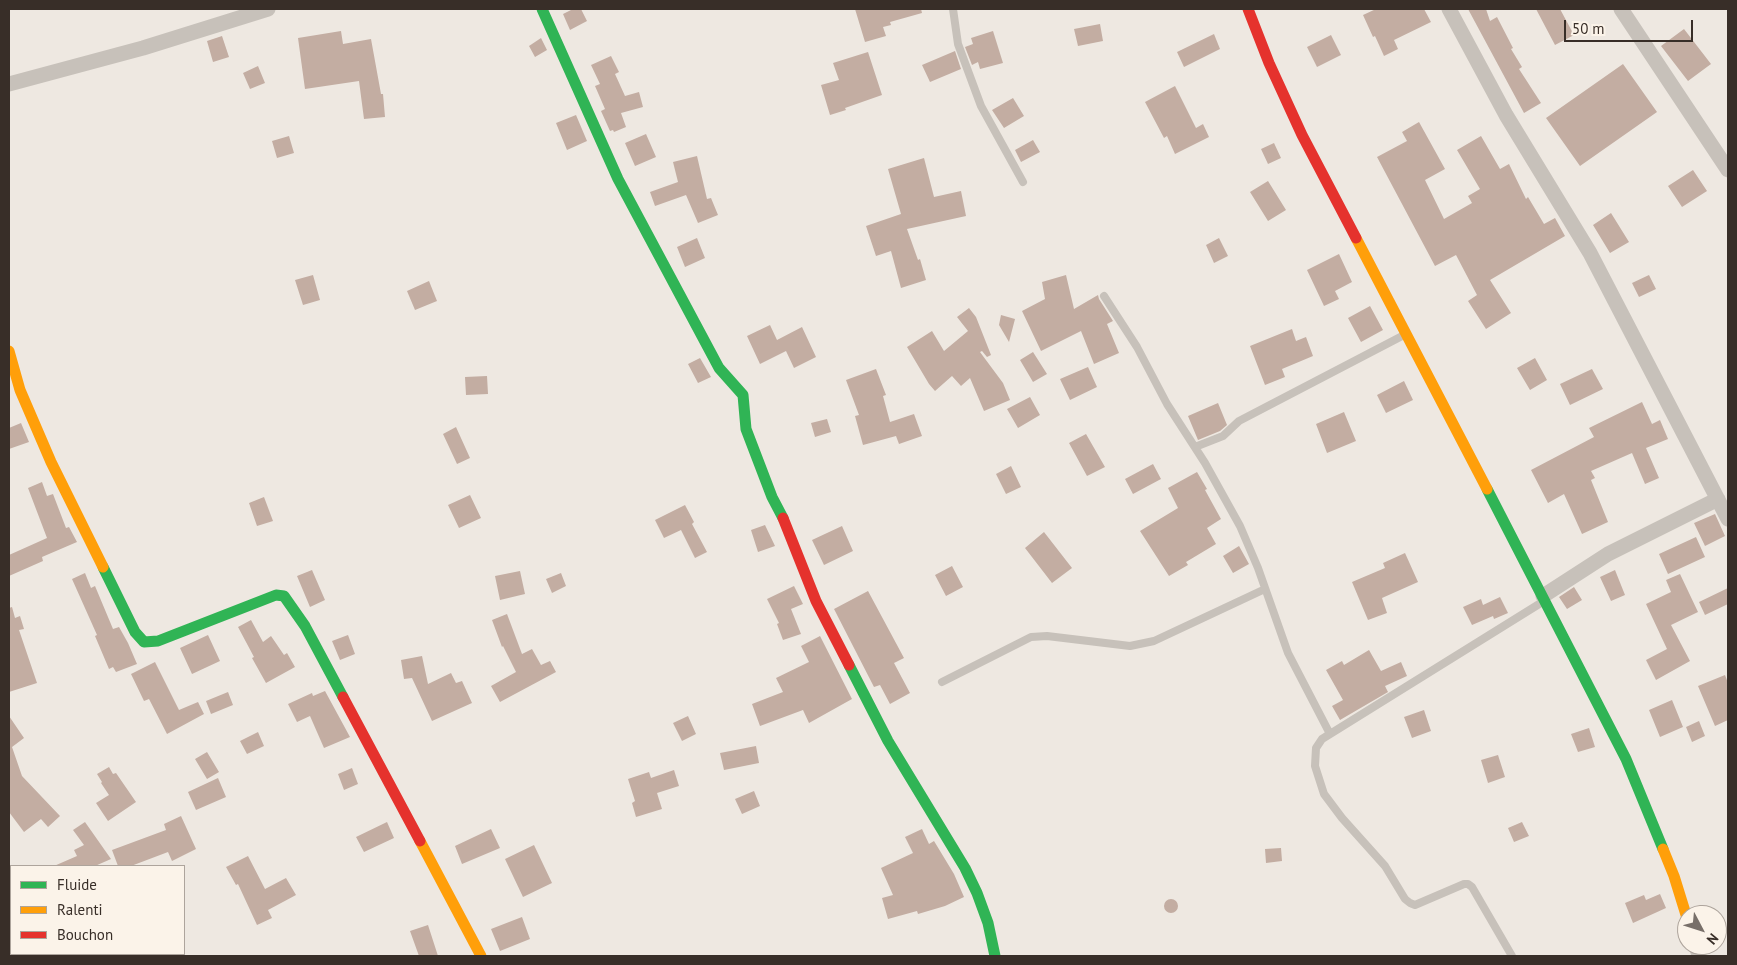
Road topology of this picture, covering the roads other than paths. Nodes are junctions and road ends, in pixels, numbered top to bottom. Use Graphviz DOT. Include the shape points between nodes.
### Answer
graph roads {
  1 [pos="268,9"];
  2 [pos="542,9"];
  3 [pos="953,9"];
  4 [pos="1248,9"];
  5 [pos="1449,9"];
  6 [pos="1621,9"];
  7 [pos="9,84"];
  8 [pos="1728,170"];
  9 [pos="1023,182"];
  10 [pos="1104,296"];
  11 [pos="1407,333"];
  12 [pos="9,351"];
  13 [pos="1195,447"];
  14 [pos="1718,499"];
  15 [pos="1728,519"];
  16 [pos="1265,589"];
  17 [pos="1544,598"];
  18 [pos="942,682"];
  19 [pos="1330,734"];
  20 [pos="1683,905"];
  21 [pos="481,956"];
  22 [pos="995,956"];
  23 [pos="1512,956"];
  1 -- 7 [label="street" via="143,48"];
  2 -- 22 [label="street" via="618,178 719,368 743,395 746,429 816,600 888,741 965,868 988,923"];
  3 -- 9 [label="lane" via="958,44 981,106"];
  4 -- 11 [label="street" via="1302,135"];
  5 -- 14 [label="street" via="1506,115 1590,253"];
  6 -- 8 [label="street"];
  10 -- 13 [label="lane"];
  11 -- 13 [label="lane" via="1239,421 1223,436"];
  11 -- 17 [label="street"];
  12 -- 21 [label="street" via="20,390 51,462 135,632 144,642 158,641 276,595 284,596 305,626"];
  13 -- 16 [label="lane" via="1240,526"];
  14 -- 15 [label="street"];
  14 -- 17 [label="street" via="1608,554"];
  16 -- 18 [label="lane" via="1154,641 1130,646 1031,637"];
  16 -- 19 [label="lane" via="1288,653"];
  17 -- 19 [label="lane"];
  17 -- 20 [label="street" via="1626,759"];
  19 -- 23 [label="lane" via="1316,748 1315,766 1324,794 1385,866 1405,899 1415,905 1468,884"];
}
